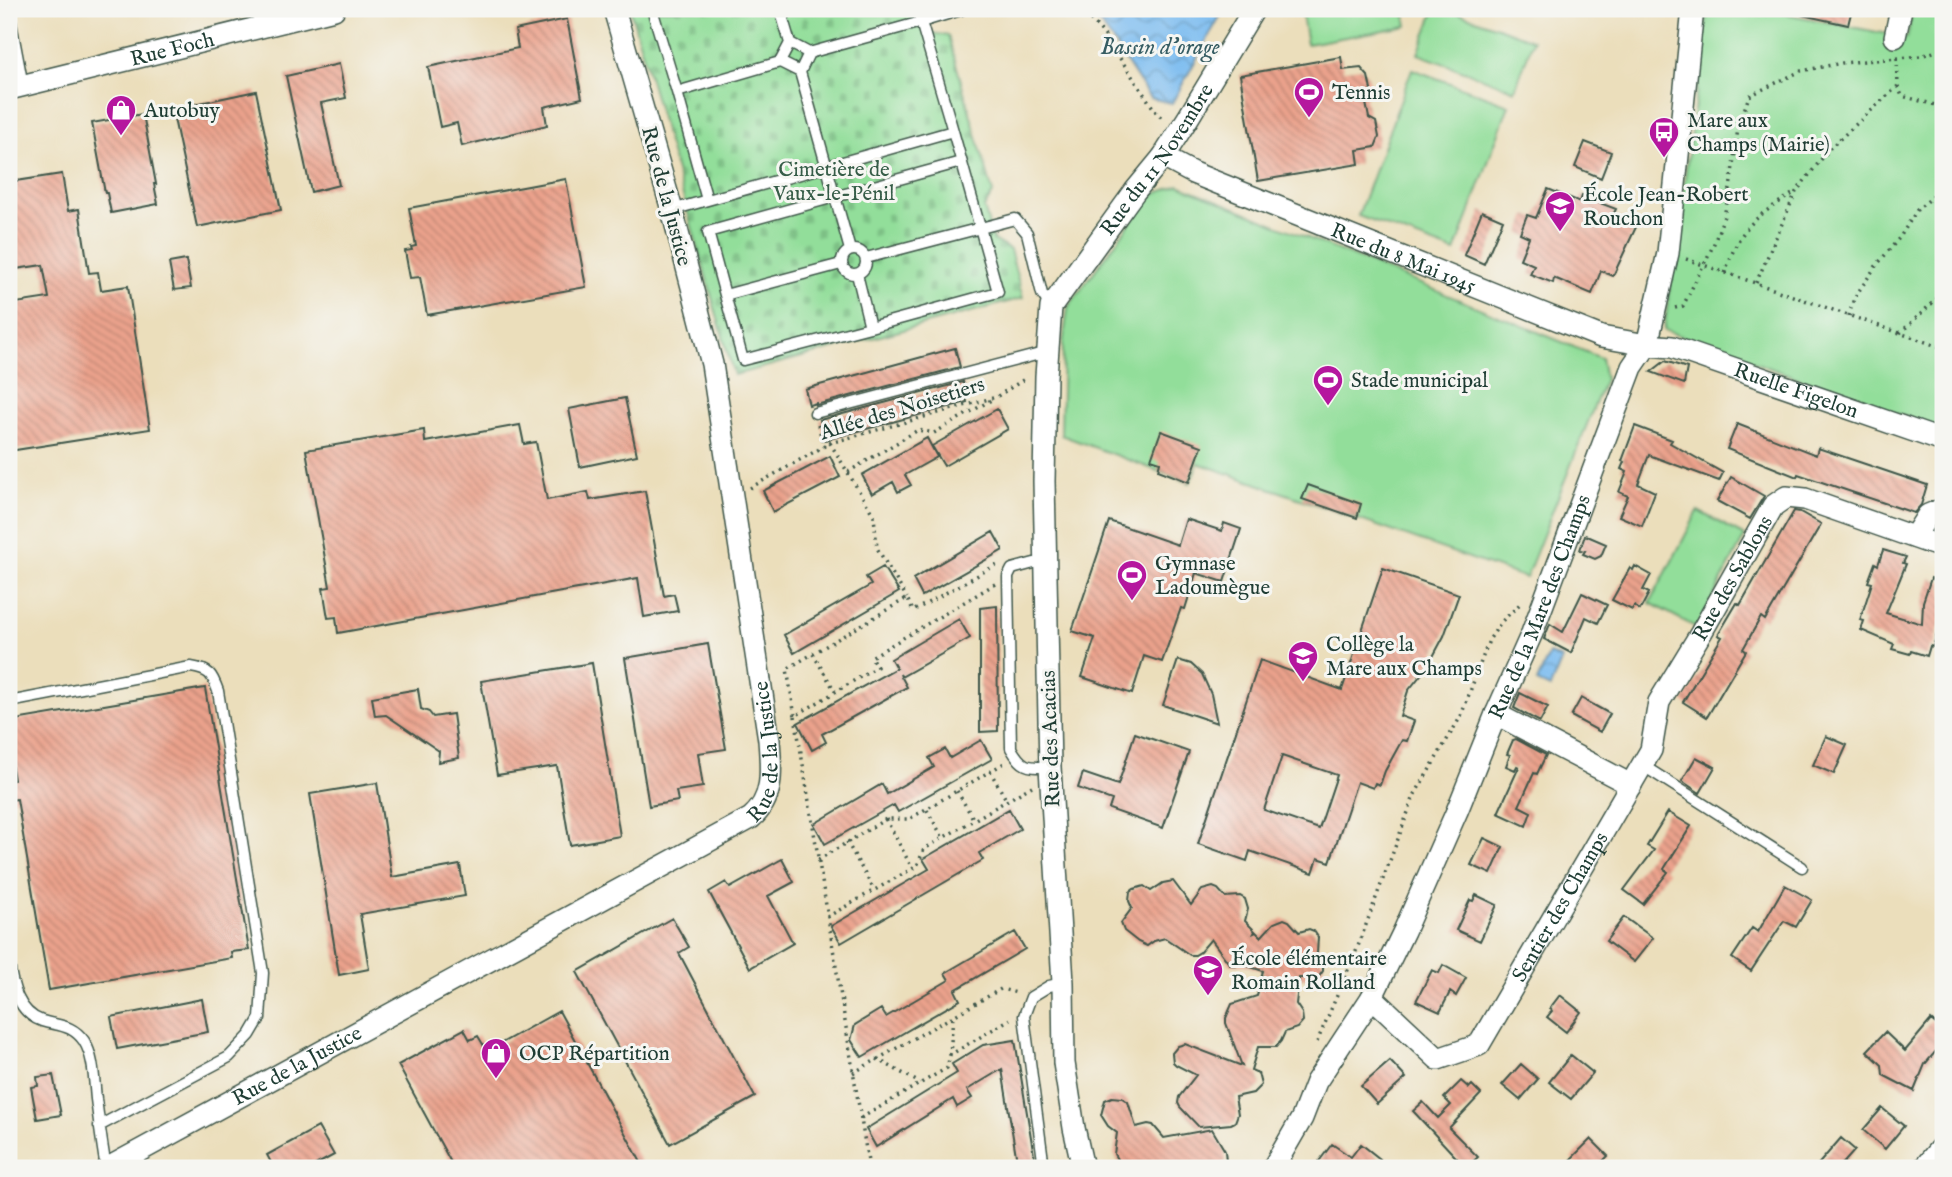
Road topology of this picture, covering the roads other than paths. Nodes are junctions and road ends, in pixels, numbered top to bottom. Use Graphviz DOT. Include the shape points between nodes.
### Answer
graph roads {
  1 [pos="334,9"];
  2 [pos="614,9"];
  3 [pos="652,9"];
  4 [pos="780,9"];
  5 [pos="917,9"];
  6 [pos="1254,9"];
  7 [pos="1693,9"];
  8 [pos="1900,9"];
  9 [pos="961,10"];
  10 [pos="9,12"];
  11 [pos="921,22"];
  12 [pos="790,43"];
  13 [pos="1896,47"];
  14 [pos="809,53"];
  15 [pos="780,62"];
  16 [pos="800,72"];
  17 [pos="16,87"];
  18 [pos="677,92"];
  19 [pos="953,131"];
  20 [pos="1163,157"];
  21 [pos="961,162"];
  22 [pos="827,166"];
  23 [pos="835,196"];
  24 [pos="707,200"];
  25 [pos="672,210"];
  26 [pos="979,227"];
  27 [pos="850,250"];
  28 [pos="866,258"];
  29 [pos="841,264"];
  30 [pos="857,274"];
  31 [pos="725,295"];
  32 [pos="1051,307"];
  33 [pos="870,327"];
  34 [pos="1647,345"];
  35 [pos="1047,354"];
  36 [pos="815,414"];
  37 [pos="1943,441"];
  38 [pos="1943,511"];
  39 [pos="1914,537"];
  40 [pos="1943,542"];
  41 [pos="1045,563"];
  42 [pos="9,702"];
  43 [pos="1496,714"];
  44 [pos="1642,765"];
  45 [pos="1051,776"];
  46 [pos="1631,785"];
  47 [pos="1802,867"];
  48 [pos="9,963"];
  49 [pos="1063,984"];
  50 [pos="1372,997"];
  51 [pos="100,1126"];
  52 [pos="1943,1145"];
  53 [pos="107,1168"];
  54 [pos="1044,1168"];
  55 [pos="1083,1168"];
  56 [pos="1273,1168"];
  57 [pos="1924,1168"];
  1 -- 17 [label="street, Rue Foch"];
  2 -- 25 [label="street, Rue de la Justice"];
  3 -- 18 [label="lane"];
  4 -- 12 [label="lane"];
  5 -- 11 [label="lane"];
  6 -- 20 [label="street, Rue du 11 Novembre"];
  7 -- 34 [label="street, Rue de la Mare des Champs" via="1668,253"];
  8 -- 13 [label="street"];
  9 -- 11 [label="lane"];
  10 -- 17 [label="lane"];
  11 -- 14 [label="lane"];
  11 -- 19 [label="lane"];
  12 -- 14 [label="lane"];
  12 -- 15 [label="lane"];
  14 -- 16 [label="lane"];
  15 -- 16 [label="lane"];
  15 -- 18 [label="lane"];
  16 -- 22 [label="lane"];
  18 -- 24 [label="lane"];
  19 -- 21 [label="lane"];
  19 -- 22 [label="lane"];
  20 -- 32 [label="street, Rue du 11 Novembre"];
  20 -- 34 [label="street, Rue du 8 Mai 1945" via="1601,337"];
  21 -- 23 [label="lane"];
  21 -- 26 [label="lane"];
  22 -- 23 [label="lane"];
  22 -- 24 [label="lane"];
  23 -- 27 [label="lane"];
  23 -- 31 [label="lane" via="708,232"];
  24 -- 25 [label="lane"];
  25 -- 53 [label="street, Rue de la Justice" via="712,364 770,752 771,785 758,812"];
  26 -- 28 [label="lane"];
  26 -- 32 [label="lane" via="1015,219 1027,233 1042,294"];
  26 -- 33 [label="lane" via="998,292"];
  27 -- 28 [label="lane"];
  27 -- 29 [label="lane"];
  28 -- 30 [label="lane"];
  29 -- 30 [label="lane"];
  29 -- 31 [label="lane"];
  30 -- 33 [label="lane"];
  31 -- 33 [label="lane" via="743,360"];
  32 -- 35 [label="street, Rue des Acacias"];
  34 -- 37 [label="street, Ruelle Figelon" via="1672,347"];
  34 -- 43 [label="street, Rue de la Mare des Champs" via="1632,368 1532,633"];
  35 -- 36 [label="lane"];
  35 -- 41 [label="street, Rue des Acacias"];
  38 -- 39 [label="street" via="1928,515"];
  39 -- 40 [label="street, Rue des Sablons" via="1933,544"];
  39 -- 44 [label="street, Rue des Sablons" via="1805,499 1786,497 1773,506 1659,702 1651,750"];
  41 -- 45 [label="street, Rue des Acacias"];
  41 -- 45 [label="lane" via="1010,573 1011,748 1019,762"];
  42 -- 51 [label="lane" via="191,667 213,676 218,691 263,973 260,1018 229,1057"];
  43 -- 46 [label="street"];
  43 -- 50 [label="street, Rue de la Mare des Champs"];
  44 -- 46 [label="street, Rue des Sablons"];
  44 -- 47 [label="lane"];
  45 -- 49 [label="street, Rue des Acacias"];
  46 -- 50 [label="street, Sentier des Champs" via="1479,1045 1438,1059"];
  48 -- 51 [label="lane" via="12,983 30,1015 63,1025 84,1041 91,1059"];
  49 -- 54 [label="lane" via="1031,997 1024,1016"];
  49 -- 55 [label="street, Rue des Acacias" via="1064,1063"];
  50 -- 56 [label="street, Rue de la Mare des Champs" via="1316,1082"];
  51 -- 53 [label="lane"];
  52 -- 57 [label="street"];
}
